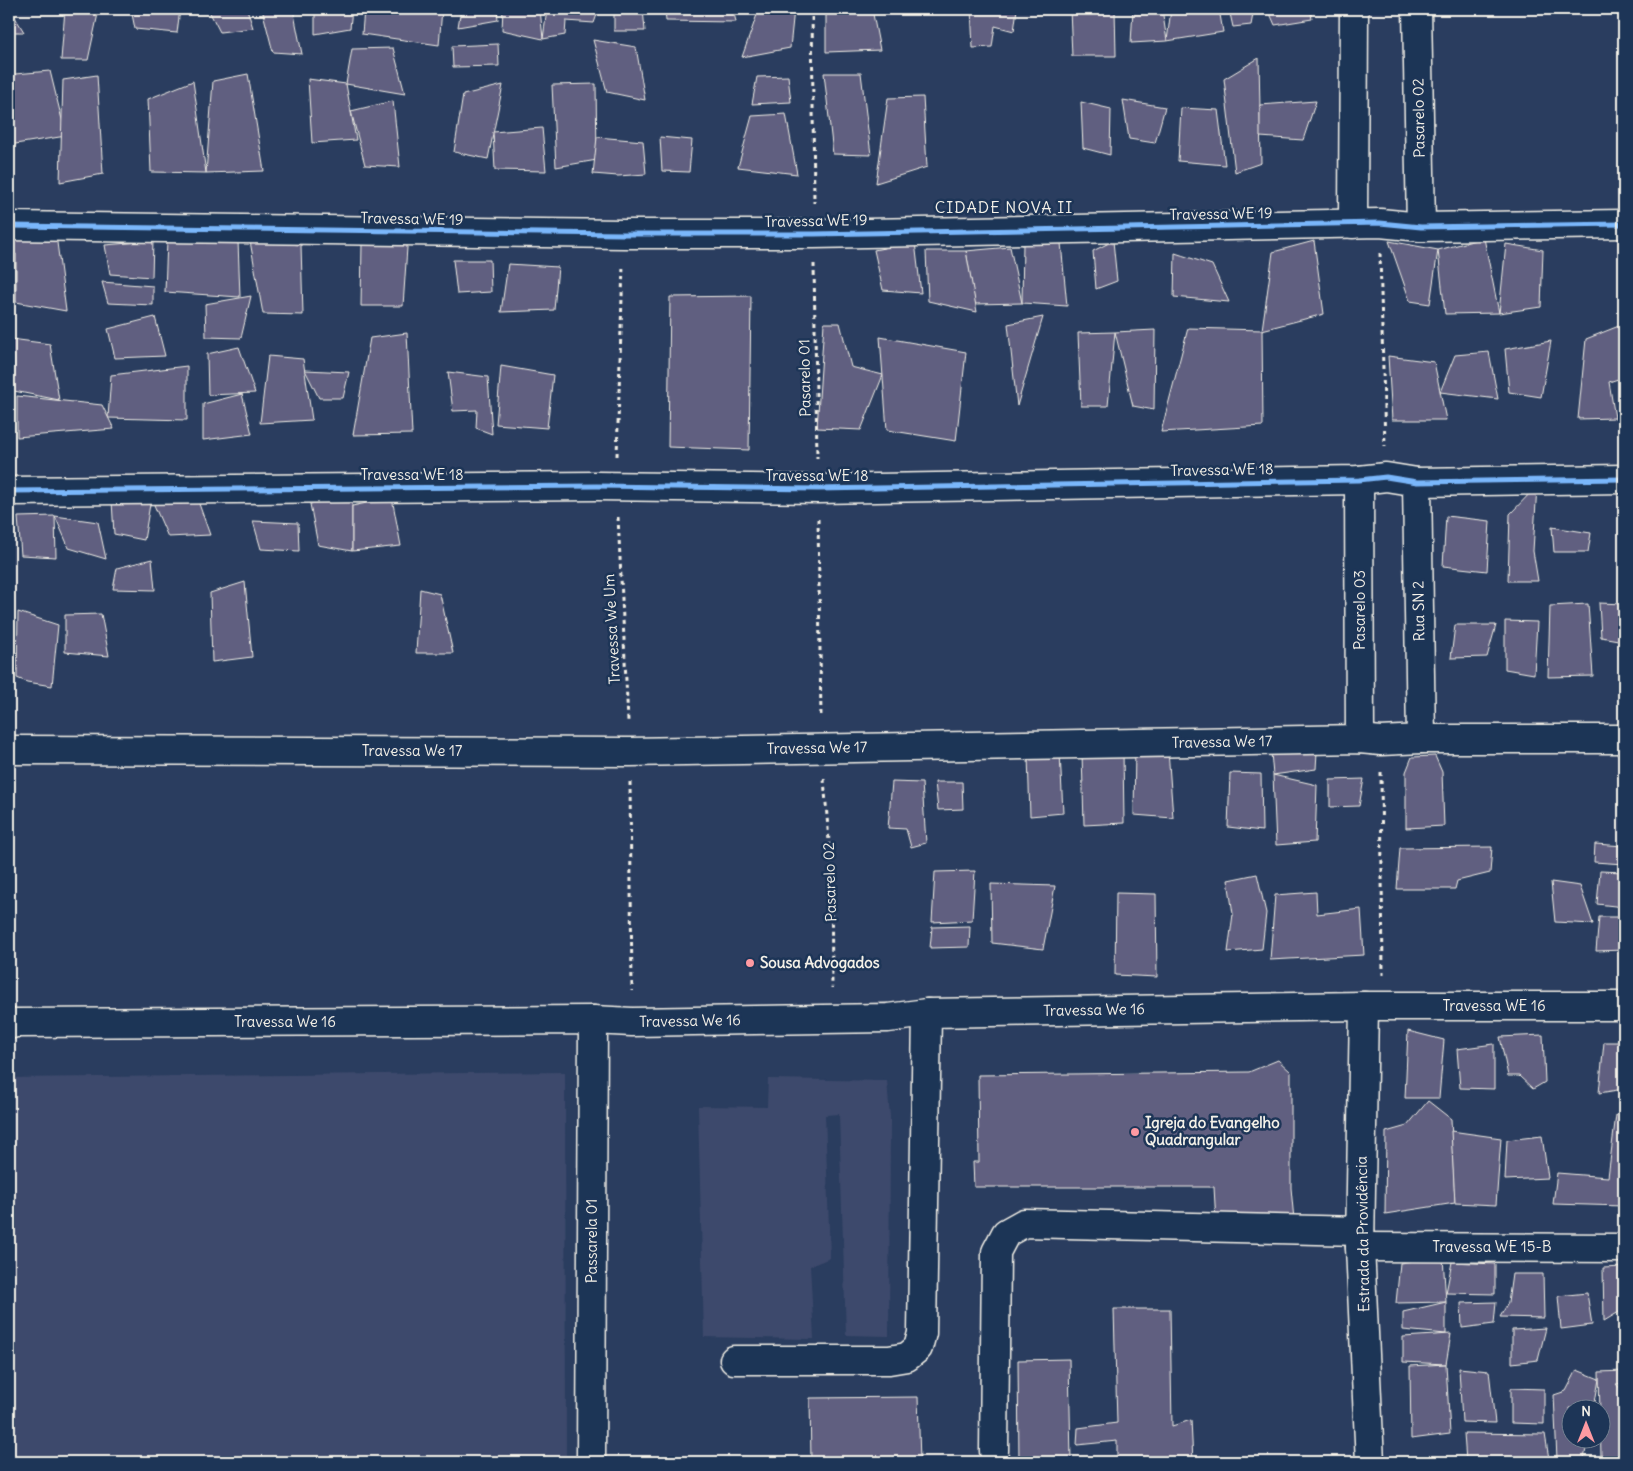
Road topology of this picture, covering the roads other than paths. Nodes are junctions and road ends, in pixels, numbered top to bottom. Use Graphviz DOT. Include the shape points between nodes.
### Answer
graph roads {
  1 [pos="1354,9"];
  2 [pos="1417,9"];
  3 [pos="1366,224"];
  4 [pos="1624,224"];
  5 [pos="9,226"];
  6 [pos="1421,227"];
  7 [pos="1624,479"];
  8 [pos="1359,480"];
  9 [pos="1417,482"];
  10 [pos="9,491"];
  11 [pos="1421,739"];
  12 [pos="1624,739"];
  13 [pos="1371,740"];
  14 [pos="9,750"];
  15 [pos="1373,1006"];
  16 [pos="1624,1006"];
  17 [pos="927,1013"];
  18 [pos="593,1020"];
  19 [pos="11,1023"];
  20 [pos="1360,1239"];
  21 [pos="1624,1248"];
  22 [pos="734,1360"];
  23 [pos="994,1451"];
  24 [pos="591,1462"];
  25 [pos="1370,1462"];
  1 -- 3 [label="street"];
  2 -- 6 [label="street, Pasarelo 02"];
  3 -- 5 [label="street, Travessa WE 19" via="814,234"];
  3 -- 6 [label="street, Travessa WE 19"];
  4 -- 6 [label="street, Travessa WE 19"];
  7 -- 9 [label="street, Travessa WE 18"];
  8 -- 9 [label="street, Travessa WE 18" via="1386,477"];
  8 -- 10 [label="street, Travessa WE 18" via="818,489 616,486"];
  8 -- 13 [label="street, Pasarelo 03"];
  9 -- 11 [label="street, Rua SN 2"];
  11 -- 12 [label="street, Travessa We 17"];
  11 -- 13 [label="street, Travessa We 17"];
  13 -- 14 [label="street, Travessa We 17" via="630,752"];
  15 -- 16 [label="street, Travessa WE 16"];
  15 -- 17 [label="street, Travessa We 16"];
  15 -- 20 [label="street, Estrada da Providência"];
  17 -- 18 [label="street, Travessa We 16" via="888,1018"];
  17 -- 22 [label="street" via="922,1333 918,1348 907,1356 889,1360"];
  18 -- 19 [label="street, Travessa We 16"];
  18 -- 24 [label="street, Passarela 01"];
  20 -- 21 [label="street, Travessa WE 15-B"];
  20 -- 23 [label="street, Travessa WE 15-B" via="1024,1223 1006,1233 996,1252"];
  20 -- 25 [label="street, Estrada da Providência"];
}
